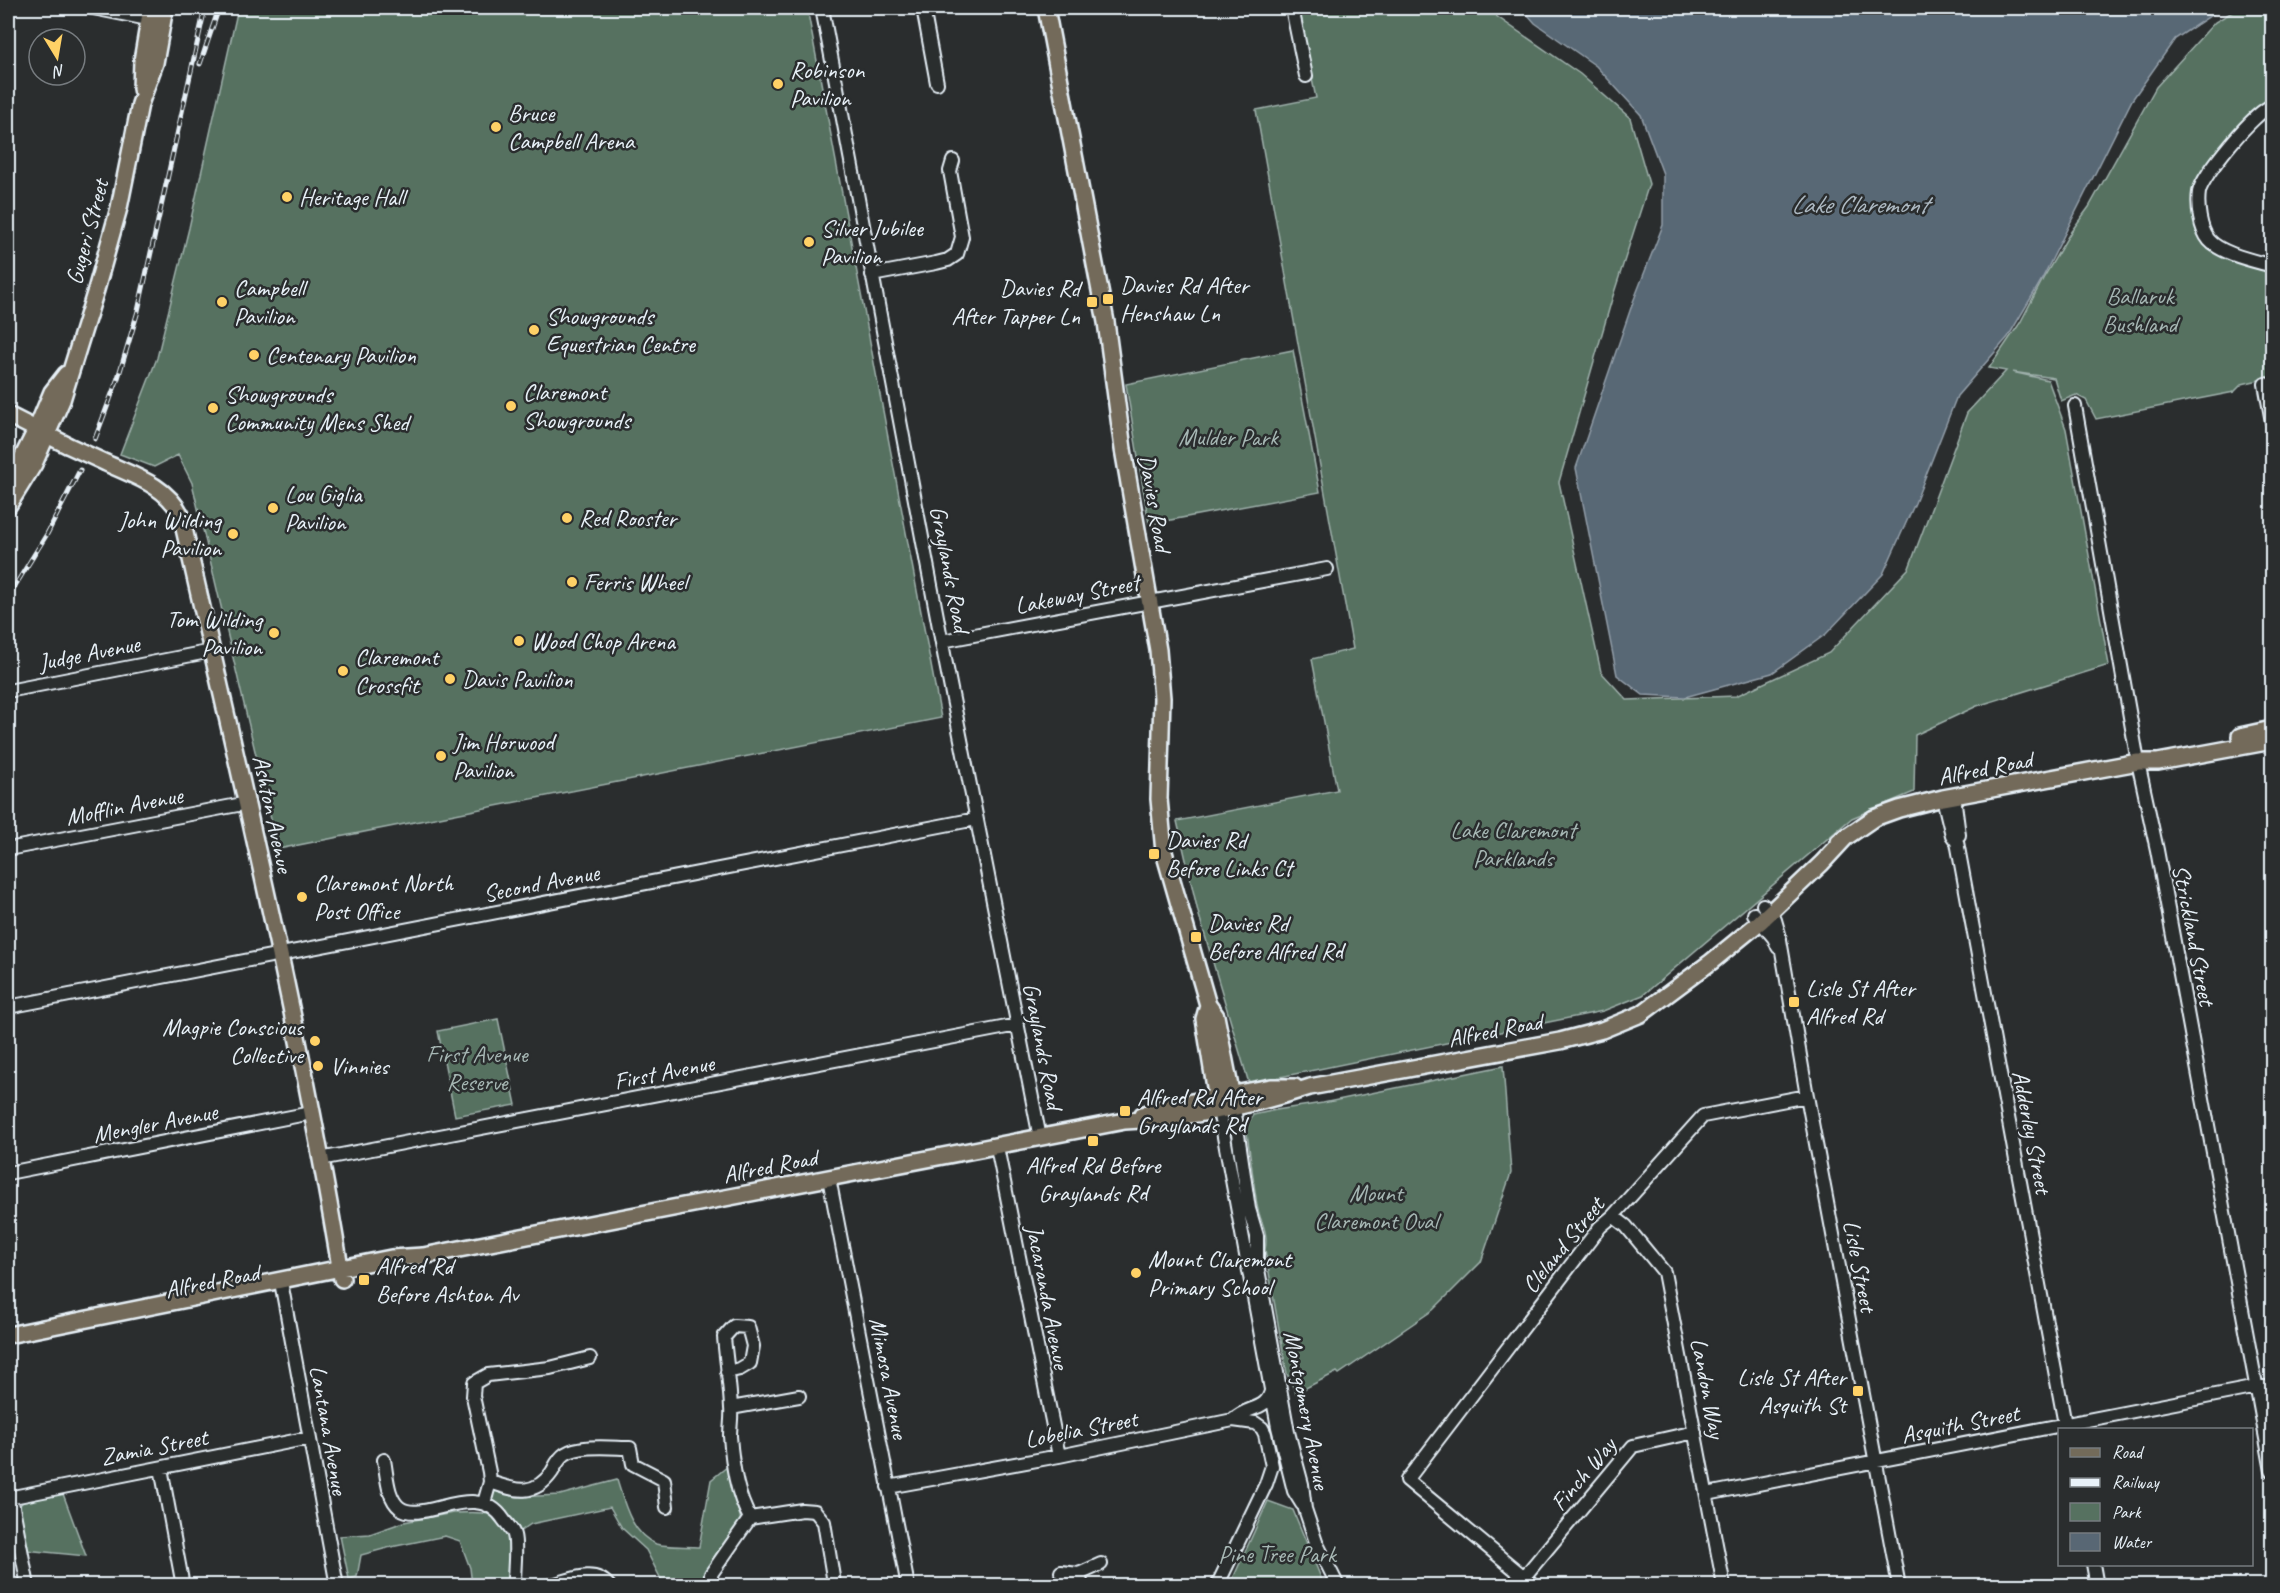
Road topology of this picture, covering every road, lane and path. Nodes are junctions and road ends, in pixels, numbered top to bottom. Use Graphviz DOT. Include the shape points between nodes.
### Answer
graph roads {
  1 [pos="93,8"];
  2 [pos="165,8"];
  3 [pos="822,8"];
  4 [pos="923,8"];
  5 [pos="1046,8"];
  6 [pos="1292,8"];
  7 [pos="150,13"];
  8 [pos="1306,76"];
  9 [pos="937,83"];
  10 [pos="140,104"];
  11 [pos="2272,106"];
  12 [pos="953,161"];
  13 [pos="2272,267"];
  14 [pos="872,275"];
  15 [pos="2265,384"];
  16 [pos="2075,406"];
  17 [pos="8,415"];
  18 [pos="2272,422"];
  19 [pos="42,433"];
  20 [pos="8,486"];
  21 [pos="8,506"];
  22 [pos="1327,568"];
  23 [pos="1150,602"];
  24 [pos="942,641"];
  25 [pos="212,651"];
  26 [pos="8,691"];
  27 [pos="2272,729"];
  28 [pos="2272,741"];
  29 [pos="2138,762"];
  30 [pos="1948,797"];
  31 [pos="248,803"];
  32 [pos="976,819"];
  33 [pos="8,849"];
  34 [pos="1762,913"];
  35 [pos="280,955"];
  36 [pos="8,1007"];
  37 [pos="1017,1025"];
  38 [pos="1807,1096"];
  39 [pos="1225,1102"];
  40 [pos="311,1113"];
  41 [pos="1040,1138"];
  42 [pos="997,1146"];
  43 [pos="320,1159"];
  44 [pos="8,1173"];
  45 [pos="829,1178"];
  46 [pos="1613,1216"];
  47 [pos="341,1274"];
  48 [pos="282,1286"];
  49 [pos="8,1335"];
  50 [pos="8,1344"];
  51 [pos="590,1358"];
  52 [pos="727,1372"];
  53 [pos="2272,1381"];
  54 [pos="1272,1383"];
  55 [pos="2257,1387"];
  56 [pos="2272,1387"];
  57 [pos="799,1396"];
  58 [pos="731,1408"];
  59 [pos="1233,1419"];
  60 [pos="2066,1427"];
  61 [pos="2058,1428"];
  62 [pos="1695,1432"];
  63 [pos="309,1438"];
  64 [pos="1059,1456"];
  65 [pos="384,1460"];
  66 [pos="1876,1462"];
  67 [pos="161,1468"];
  68 [pos="2272,1471"];
  69 [pos="490,1482"];
  70 [pos="888,1487"];
  71 [pos="1707,1494"];
  72 [pos="9,1497"];
  73 [pos="484,1503"];
  74 [pos="667,1507"];
  75 [pos="750,1518"];
  76 [pos="1101,1564"];
  77 [pos="2092,1566"];
  78 [pos="1061,1572"];
  79 [pos="1524,1577"];
  80 [pos="1080,1580"];
  81 [pos="514,1584"];
  82 [pos="28,1586"];
  83 [pos="183,1586"];
  84 [pos="337,1586"];
  85 [pos="547,1586"];
  86 [pos="609,1586"];
  87 [pos="711,1586"];
  88 [pos="832,1586"];
  89 [pos="908,1586"];
  90 [pos="1217,1586"];
  91 [pos="1338,1586"];
  92 [pos="1535,1586"];
  93 [pos="1724,1586"];
  94 [pos="1899,1586"];
  95 [pos="2097,1586"];
  1 -- 7 [label="street"];
  2 -- 10 [label="main road, Gugeri Street" via="155,63"];
  3 -- 14 [label="street, Graylands Road"];
  4 -- 9 [label="street"];
  5 -- 23 [label="main road, Davies Road" via="1106,322"];
  6 -- 8 [label="street"];
  7 -- 10 [label="main road, Gugeri Street"];
  10 -- 19 [label="main road, Gugeri Street" via="96,290 70,370 52,392"];
  11 -- 13 [label="street" via="2242,131 2204,178 2199,193 2204,232 2211,242"];
  12 -- 14 [label="street" via="950,171 962,237 957,254 936,263"];
  14 -- 24 [label="street, Graylands Road"];
  15 -- 18 [label="street"];
  16 -- 29 [label="street, Strickland Street"];
  17 -- 19 [label="main road, Ashton Avenue"];
  19 -- 20 [label="main road, Gugeri Street"];
  19 -- 21 [label="main road, Gugeri Street" via="34,464"];
  19 -- 25 [label="main road, Ashton Avenue, bridge" via="162,490 175,502"];
  22 -- 23 [label="street, Lakeway Street"];
  23 -- 24 [label="street, Lakeway Street"];
  23 -- 39 [label="main road, Davies Road" via="1162,686 1159,799 1164,852 1208,1005 1204,1020"];
  24 -- 32 [label="street, Graylands Road"];
  25 -- 26 [label="street, Judge Avenue"];
  25 -- 31 [label="main road, Ashton Avenue"];
  27 -- 29 [label="main road, Alfred Road" via="2156,754"];
  28 -- 29 [label="main road, Alfred Road"];
  29 -- 30 [label="main road, Alfred Road"];
  29 -- 55 [label="street, Strickland Street"];
  30 -- 34 [label="main road, Alfred Road" via="1874,818 1847,836 1822,863"];
  30 -- 60 [label="street, Adderley Street" via="1952,836 1957,842"];
  31 -- 33 [label="street, Mofflin Avenue"];
  31 -- 35 [label="main road, Ashton Avenue"];
  32 -- 35 [label="street, Second Avenue"];
  32 -- 37 [label="street, Graylands Road"];
  34 -- 38 [label="street, Lisle Street" via="1779,934"];
  34 -- 39 [label="main road, Alfred Road" via="1711,962 1641,1014 1602,1030 1310,1087 1272,1099"];
  35 -- 36 [label="street, Second Avenue"];
  35 -- 40 [label="main road, Ashton Avenue"];
  37 -- 41 [label="street, Graylands Road"];
  37 -- 43 [label="street, First Avenue"];
  38 -- 46 [label="street, Cleland Street" via="1703,1116"];
  38 -- 66 [label="street, Lisle Street"];
  39 -- 41 [label="main road, Alfred Road" via="1165,1107 1125,1121"];
  39 -- 54 [label="street, Montgomery Avenue" via="1257,1236"];
  40 -- 43 [label="main road, Ashton Avenue"];
  40 -- 44 [label="street, Mengler Avenue"];
  41 -- 42 [label="main road, Alfred Road"];
  42 -- 45 [label="main road, Alfred Road"];
  42 -- 64 [label="street, Jacaranda Avenue"];
  43 -- 47 [label="main road, Ashton Avenue"];
  45 -- 47 [label="main road, Alfred Road" via="423,1256 393,1269"];
  45 -- 70 [label="street, Mimosa Avenue"];
  46 -- 62 [label="street, Landon Way" via="1664,1272"];
  46 -- 79 [label="street, Cleland Street" via="1600,1227 1407,1480"];
  47 -- 48 [label="main road, Alfred Road"];
  48 -- 49 [label="main road, Alfred Road"];
  48 -- 50 [label="main road, Alfred Road"];
  48 -- 63 [label="street, Lantana Avenue"];
  51 -- 69 [label="street" via="550,1368 488,1375 474,1383 473,1396"];
  52 -- 58 [label="street"];
  53 -- 55 [label="street, Asquith Street"];
  54 -- 59 [label="street, Lobelia Street" via="1264,1404 1242,1411"];
  54 -- 91 [label="street, Montgomery Avenue" via="1294,1491"];
  55 -- 56 [label="street, Asquith Street"];
  55 -- 60 [label="street, Asquith Street"];
  55 -- 68 [label="street, Strickland Street"];
  57 -- 58 [label="street"];
  58 -- 75 [label="street" via="735,1476"];
  59 -- 64 [label="street, Lobelia Street"];
  59 -- 90 [label="street" via="1262,1428 1272,1466"];
  61 -- 66 [label="street, Asquith Street"];
  62 -- 71 [label="street, Landon Way"];
  62 -- 79 [label="street, Finch Way" via="1633,1446"];
  63 -- 67 [label="street, Zamia Street"];
  63 -- 84 [label="street, Lantana Avenue"];
  64 -- 70 [label="street, Lobelia Street"];
  65 -- 73 [label="street" via="391,1497 401,1509 413,1512"];
  66 -- 71 [label="street, Asquith Street"];
  66 -- 94 [label="street, Lisle Street"];
  67 -- 72 [label="street, Zamia Street"];
  67 -- 83 [label="street"];
  69 -- 73 [label="street"];
  69 -- 74 [label="street" via="519,1491 534,1488 567,1452 593,1447 630,1448 633,1464 664,1480"];
  70 -- 89 [label="street, Mimosa Avenue"];
  71 -- 93 [label="street, Landon Way"];
  72 -- 82 [label="street"];
  73 -- 81 [label="street" via="499,1511 514,1535"];
  75 -- 87 [label="street" via="711,1574"];
  75 -- 88 [label="street" via="802,1509 814,1511 824,1522"];
  76 -- 80 [label="street"];
  77 -- 95 [label="street"];
  78 -- 80 [label="street"];
  79 -- 92 [label="street"];
  85 -- 86 [label="street" via="590,1575"];
}
